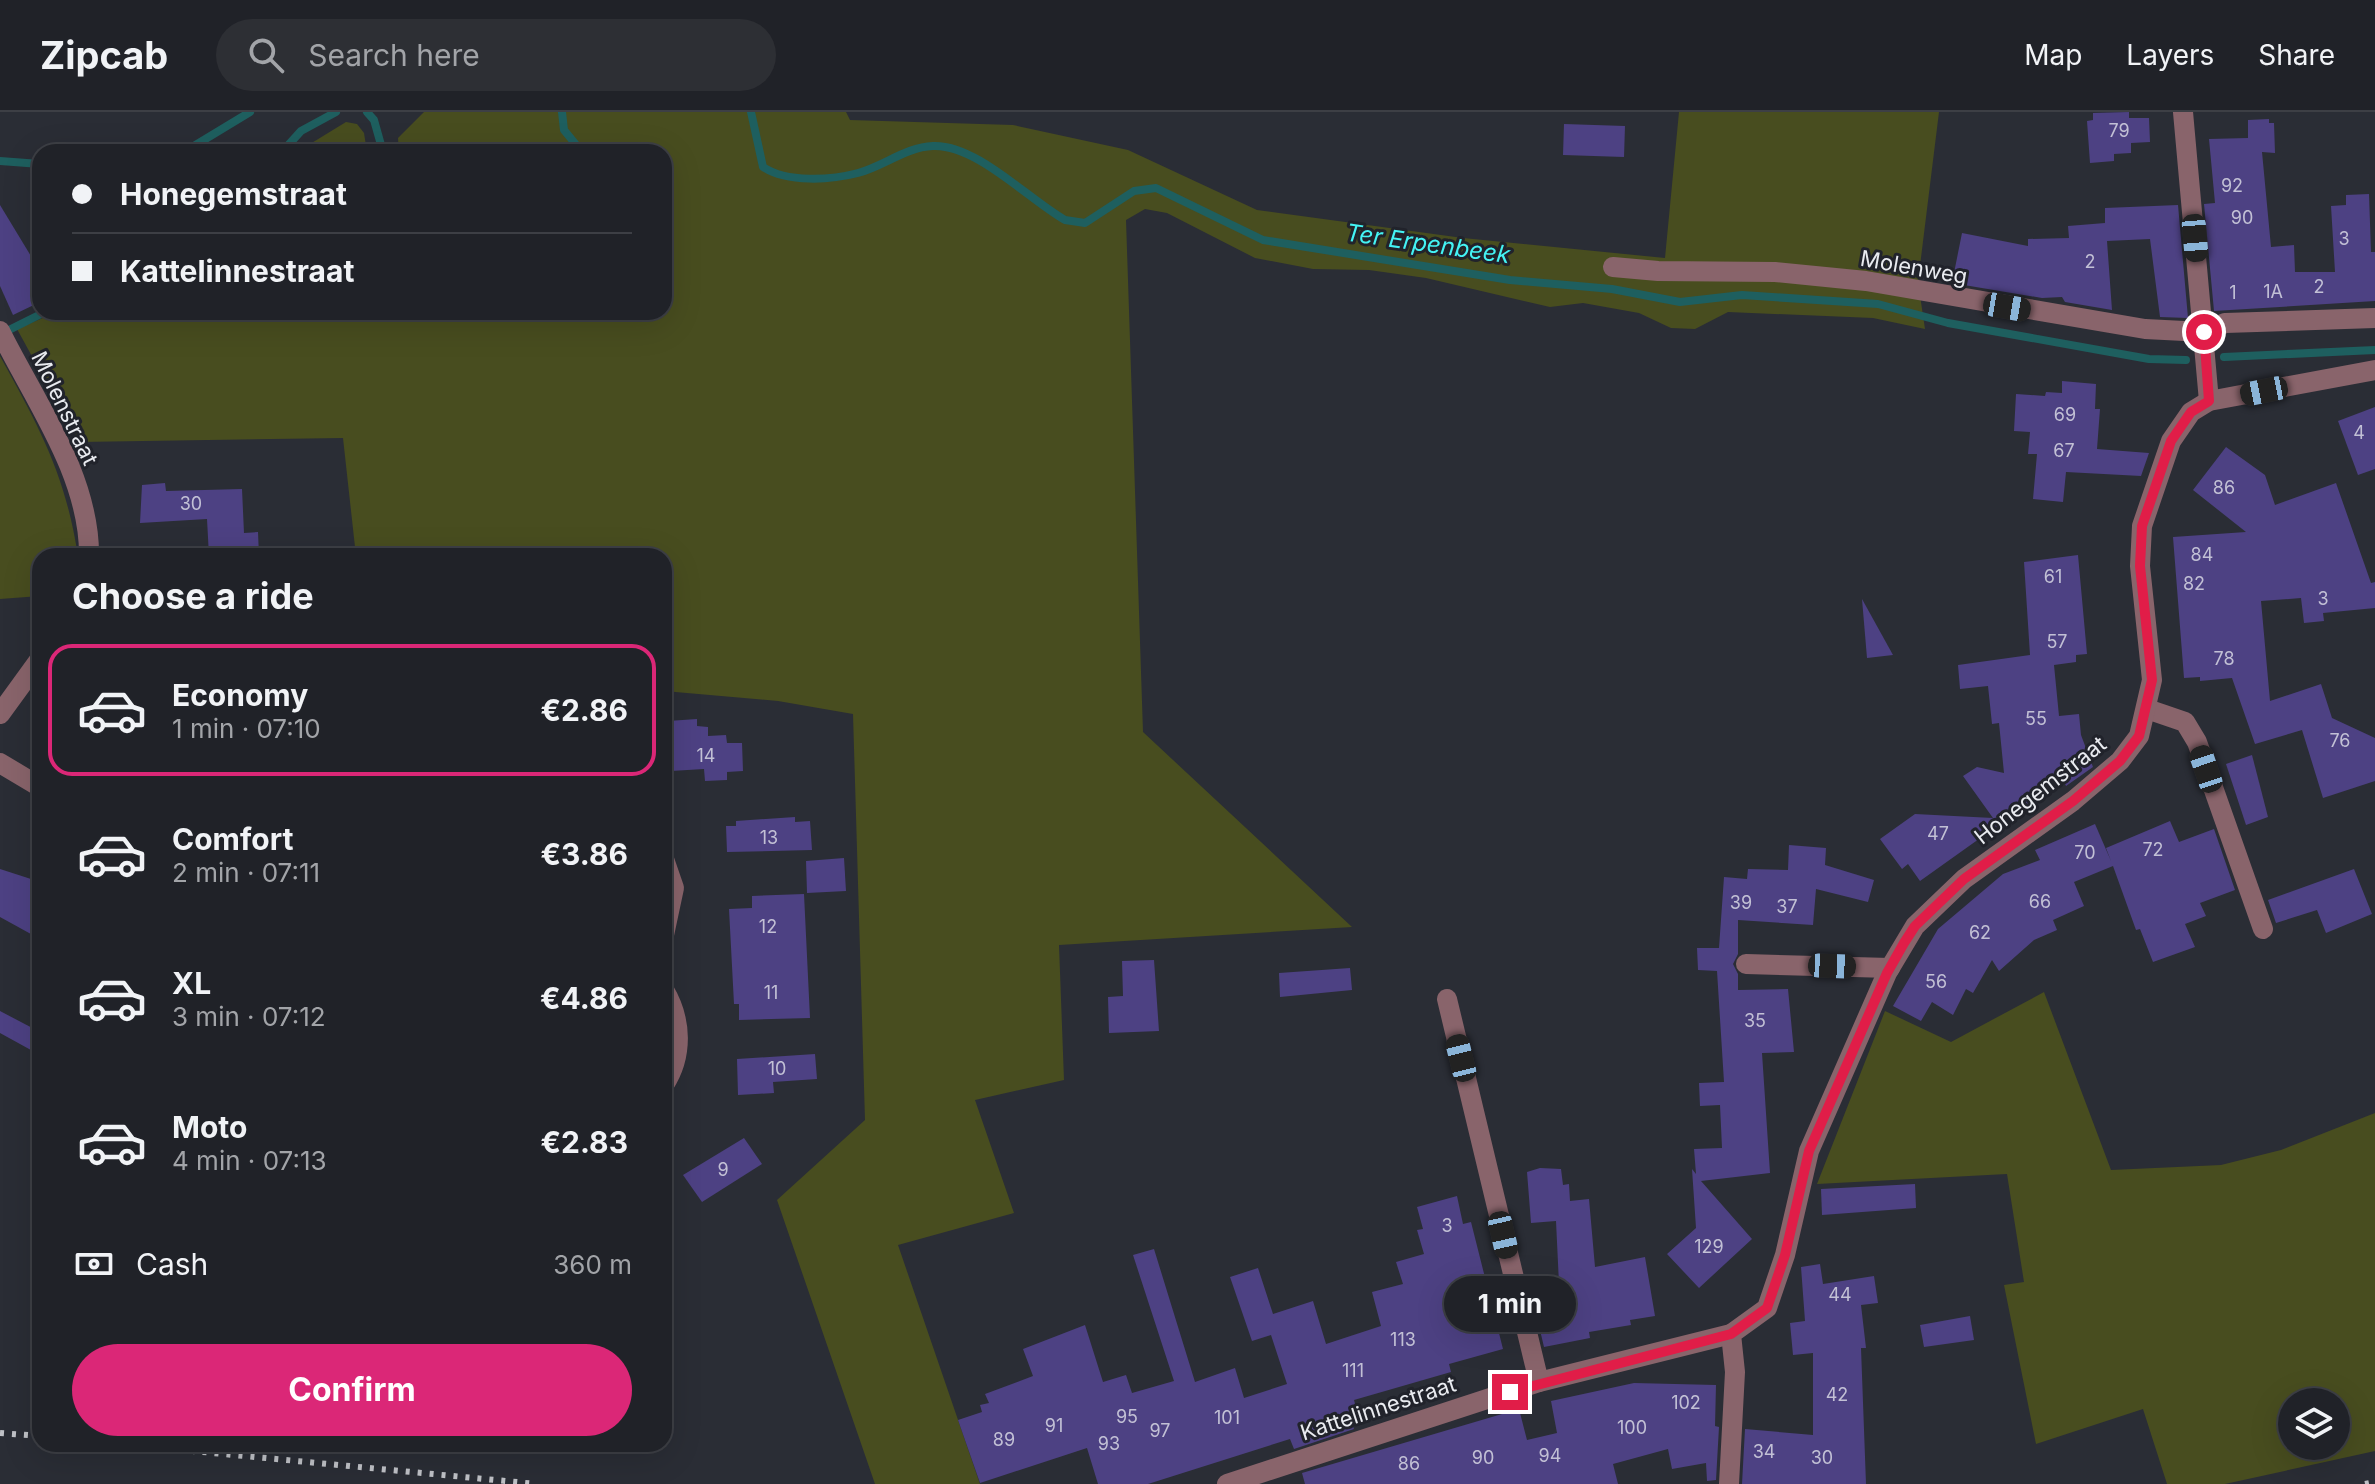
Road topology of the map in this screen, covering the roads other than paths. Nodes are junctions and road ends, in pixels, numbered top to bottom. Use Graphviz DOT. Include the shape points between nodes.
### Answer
graph roads {
  1 [pos="2183,112"];
  2 [pos="1613,267"];
  3 [pos="2375,318"];
  4 [pos="2204,332"];
  5 [pos="3,338"];
  6 [pos="2375,370"];
  7 [pos="2209,401"];
  8 [pos="88,548"];
  9 [pos="32,670"];
  10 [pos="2147,709"];
  11 [pos="0,714"];
  12 [pos="0,763"];
  13 [pos="32,782"];
  14 [pos="2263,929"];
  15 [pos="1746,964"];
  16 [pos="1890,968"];
  17 [pos="1447,999"];
  18 [pos="672,1003"];
  19 [pos="672,1072"];
  20 [pos="1731,1334"];
  21 [pos="1539,1382"];
  22 [pos="1227,1484"];
  23 [pos="1729,1484"];
  1 -- 4 [label="street"];
  2 -- 4 [label="street, Molenweg" via="1866,281 2064,318"];
  3 -- 4 [label="street, Molenweg" via="2225,323"];
  4 -- 7 [label="street"];
  5 -- 8 [label="street, Molenstraat" via="64,454 81,499"];
  6 -- 7 [label="street"];
  7 -- 10 [label="street, Honegemstraat" via="2191,412 2171,441 2142,526 2140,566 2152,680"];
  9 -- 11 [label="street"];
  10 -- 14 [label="street" via="2185,722 2197,742"];
  10 -- 16 [label="street, Honegemstraat" via="2139,736 2120,761 1964,879 1915,926"];
  12 -- 13 [label="street"];
  15 -- 16 [label="street"];
  16 -- 20 [label="street, Honegemstraat" via="1809,1151 1767,1308"];
  17 -- 21 [label="street"];
  18 -- 19 [label="street" via="679,1034"];
  20 -- 21 [label="street, Kattelinnestraat"];
  20 -- 23 [label="street" via="1735,1372"];
  21 -- 22 [label="street, Kattelinnestraat"];
}
